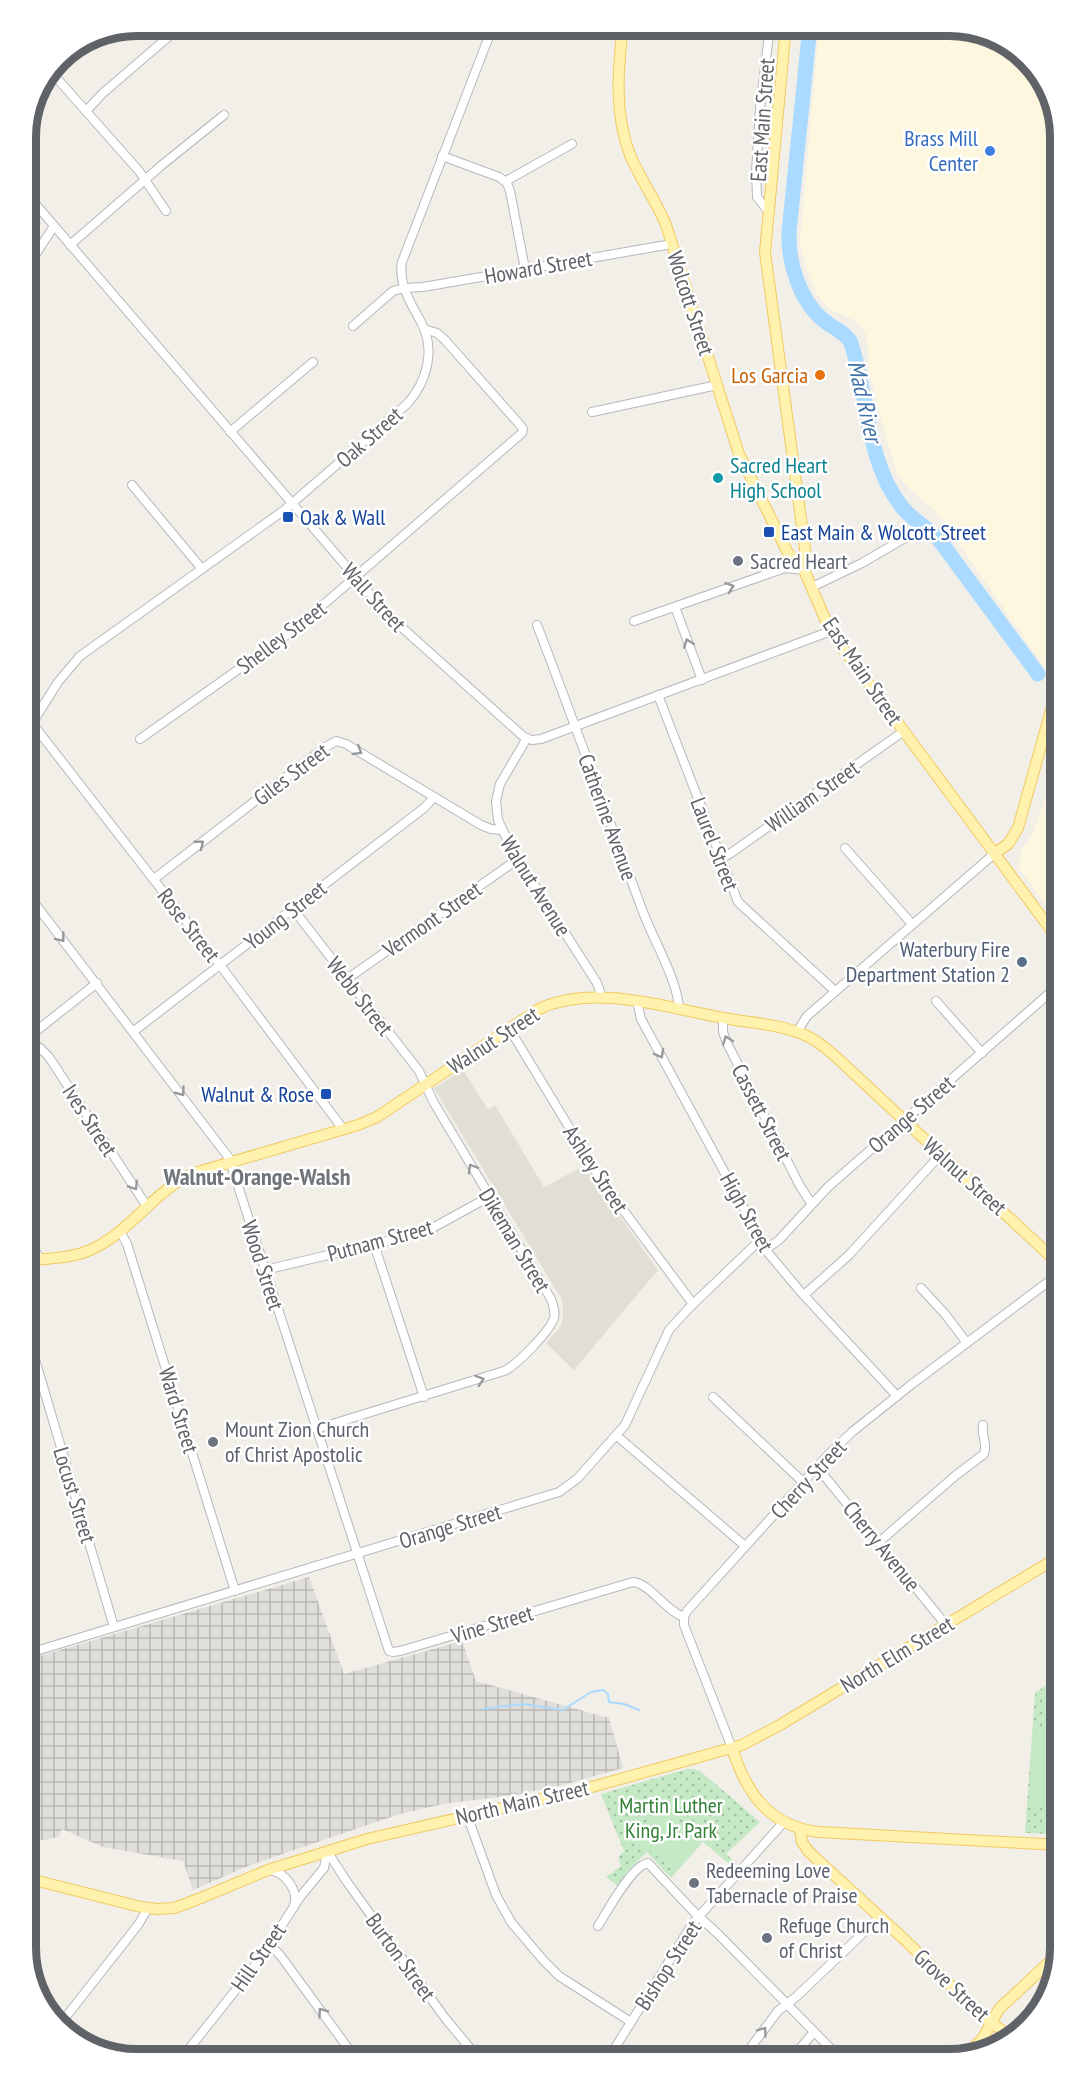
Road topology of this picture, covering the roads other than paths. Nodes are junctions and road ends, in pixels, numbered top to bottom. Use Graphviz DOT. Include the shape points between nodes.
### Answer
graph roads {
  1 [pos="169,36"];
  2 [pos="489,36"];
  3 [pos="622,36"];
  4 [pos="769,36"];
  5 [pos="785,36"];
  6 [pos="56,77"];
  7 [pos="86,111"];
  8 [pos="224,115"];
  9 [pos="572,144"];
  10 [pos="442,156"];
  11 [pos="146,179"];
  12 [pos="506,182"];
  13 [pos="36,205"];
  14 [pos="166,211"];
  15 [pos="768,211"];
  16 [pos="54,226"];
  17 [pos="672,244"];
  18 [pos="70,245"];
  19 [pos="36,253"];
  20 [pos="525,270"];
  21 [pos="404,288"];
  22 [pos="353,326"];
  23 [pos="424,329"];
  24 [pos="313,362"];
  25 [pos="717,385"];
  26 [pos="592,412"];
  27 [pos="230,432"];
  28 [pos="132,485"];
  29 [pos="292,504"];
  30 [pos="910,535"];
  31 [pos="202,569"];
  32 [pos="804,570"];
  33 [pos="356,578"];
  34 [pos="812,587"];
  35 [pos="675,607"];
  36 [pos="634,621"];
  37 [pos="537,625"];
  38 [pos="831,631"];
  39 [pos="702,680"];
  40 [pos="658,695"];
  41 [pos="1050,716"];
  42 [pos="36,717"];
  43 [pos="1050,725"];
  44 [pos="576,726"];
  45 [pos="1047,726"];
  46 [pos="36,728"];
  47 [pos="904,731"];
  48 [pos="527,738"];
  49 [pos="140,740"];
  50 [pos="434,797"];
  51 [pos="502,830"];
  52 [pos="845,848"];
  53 [pos="994,854"];
  54 [pos="518,859"];
  55 [pos="720,859"];
  56 [pos="154,879"];
  57 [pos="36,905"];
  58 [pos="293,909"];
  59 [pos="912,924"];
  60 [pos="1050,929"];
  61 [pos="220,965"];
  62 [pos="347,979"];
  63 [pos="97,983"];
  64 [pos="835,991"];
  65 [pos="1050,993"];
  66 [pos="602,998"];
  67 [pos="637,1001"];
  68 [pos="936,1001"];
  69 [pos="679,1010"];
  70 [pos="723,1018"];
  71 [pos="508,1028"];
  72 [pos="36,1031"];
  73 [pos="134,1032"];
  74 [pos="797,1032"];
  75 [pos="36,1045"];
  76 [pos="982,1053"];
  77 [pos="426,1085"];
  78 [pos="904,1120"];
  79 [pos="343,1129"];
  80 [pos="941,1154"];
  81 [pos="230,1161"];
  82 [pos="489,1197"];
  83 [pos="811,1203"];
  84 [pos="148,1208"];
  85 [pos="120,1232"];
  86 [pos="761,1239"];
  87 [pos="374,1244"];
  88 [pos="766,1249"];
  89 [pos="36,1252"];
  90 [pos="1050,1256"];
  91 [pos="40,1259"];
  92 [pos="36,1260"];
  93 [pos="265,1270"];
  94 [pos="1050,1280"];
  95 [pos="921,1288"];
  96 [pos="804,1295"];
  97 [pos="693,1305"];
  98 [pos="967,1342"];
  99 [pos="36,1363"];
  100 [pos="897,1396"];
  101 [pos="424,1397"];
  102 [pos="713,1397"];
  103 [pos="983,1425"];
  104 [pos="316,1429"];
  105 [pos="617,1436"];
  106 [pos="817,1467"];
  107 [pos="803,1482"];
  108 [pos="879,1542"];
  109 [pos="745,1546"];
  110 [pos="357,1554"];
  111 [pos="1050,1562"];
  112 [pos="235,1591"];
  113 [pos="684,1617"];
  114 [pos="946,1625"];
  115 [pos="114,1627"];
  116 [pos="36,1651"];
  117 [pos="732,1748"];
  118 [pos="467,1815"];
  119 [pos="783,1822"];
  120 [pos="800,1829"];
  121 [pos="1050,1844"];
  122 [pos="327,1851"];
  123 [pos="268,1870"];
  124 [pos="36,1880"];
  125 [pos="293,1906"];
  126 [pos="148,1908"];
  127 [pos="698,1916"];
  128 [pos="880,1917"];
  129 [pos="598,1926"];
  130 [pos="270,1945"];
  131 [pos="1049,1962"];
  132 [pos="786,2004"];
  133 [pos="65,2018"];
  134 [pos="631,2022"];
  135 [pos="991,2023"];
  136 [pos="813,2032"];
  137 [pos="1004,2032"];
  138 [pos="976,2045"];
  139 [pos="189,2049"];
  140 [pos="349,2049"];
  141 [pos="472,2049"];
  142 [pos="614,2049"];
  143 [pos="750,2049"];
  144 [pos="800,2049"];
  145 [pos="830,2049"];
  1 -- 7 [label="street"];
  2 -- 10 [label="street, Oak Street"];
  3 -- 17 [label="main road, Wolcott Street" via="618,90 625,138"];
  4 -- 15 [label="street, East Main Street" via="756,172 757,197"];
  5 -- 15 [label="main road, East Main Street"];
  6 -- 7 [label="street"];
  7 -- 11 [label="street"];
  8 -- 11 [label="street"];
  9 -- 12 [label="street"];
  10 -- 12 [label="street"];
  10 -- 21 [label="street, Oak Street" via="403,257"];
  11 -- 14 [label="street"];
  11 -- 18 [label="street"];
  12 -- 20 [label="street"];
  13 -- 16 [label="street, Wall Street"];
  15 -- 32 [label="main road, East Main Street" via="766,265 805,549"];
  16 -- 18 [label="street, Wall Street"];
  16 -- 19 [label="street"];
  17 -- 20 [label="street, Howard Street"];
  17 -- 25 [label="main road, Wolcott Street"];
  18 -- 27 [label="street, Wall Street"];
  20 -- 21 [label="street, Howard Street"];
  21 -- 22 [label="street" via="390,293"];
  21 -- 23 [label="street, Oak Street"];
  23 -- 29 [label="street, Oak Street" via="428,360 416,393"];
  23 -- 33 [label="street, Shelley Street" via="445,340 523,431"];
  24 -- 27 [label="street"];
  25 -- 26 [label="street"];
  25 -- 32 [label="main road, Wolcott Street" via="747,473 788,553"];
  27 -- 29 [label="street, Wall Street"];
  28 -- 31 [label="street"];
  29 -- 31 [label="street, Oak Street"];
  29 -- 33 [label="street, Wall Street"];
  30 -- 34 [label="street"];
  31 -- 42 [label="street, Oak Street" via="76,660"];
  32 -- 34 [label="main road, East Main Street"];
  35 -- 32 [label="street, one-way" via="786,568"];
  33 -- 48 [label="street, Wall Street" via="396,623"];
  33 -- 49 [label="street, Shelley Street" via="294,630"];
  34 -- 38 [label="main road, East Main Street"];
  35 -- 36 [label="street"];
  39 -- 35 [label="street, one-way"];
  37 -- 44 [label="street, Catherine Avenue"];
  38 -- 39 [label="street"];
  38 -- 47 [label="main road, East Main Street"];
  39 -- 40 [label="street"];
  40 -- 44 [label="street"];
  40 -- 55 [label="street, Laurel Street"];
  41 -- 45 [label="main road"];
  43 -- 45 [label="main road"];
  44 -- 48 [label="street" via="538,740"];
  44 -- 69 [label="street, Catherine Avenue" via="677,994"];
  45 -- 53 [label="main road" via="1018,828 1008,844"];
  46 -- 56 [label="street, Rose Street"];
  47 -- 53 [label="main road, East Main Street"];
  47 -- 55 [label="street, William Street"];
  48 -- 51 [label="street, Walnut Avenue" via="499,788 496,813"];
  50 -- 51 [label="street, Giles Street" via="481,825"];
  56 -- 50 [label="street, Giles Street, one-way" via="336,741"];
  50 -- 58 [label="street, Young Street"];
  51 -- 54 [label="street, Walnut Avenue"];
  52 -- 59 [label="street"];
  53 -- 59 [label="street"];
  53 -- 60 [label="main road, East Main Street"];
  54 -- 62 [label="street, Vermont Street"];
  54 -- 66 [label="street, Walnut Avenue" via="597,983"];
  55 -- 64 [label="street, Laurel Street" via="740,905"];
  56 -- 61 [label="street, Rose Street"];
  57 -- 63 [label="street, Wood Street, one-way"];
  58 -- 61 [label="street, Young Street"];
  58 -- 62 [label="street, Webb Street"];
  59 -- 64 [label="street"];
  61 -- 73 [label="street, Young Street"];
  61 -- 79 [label="street, Rose Street"];
  62 -- 77 [label="street, Webb Street"];
  63 -- 72 [label="street"];
  63 -- 73 [label="street, Wood Street"];
  64 -- 74 [label="street" via="804,1019"];
  65 -- 76 [label="street, Orange Street"];
  66 -- 67 [label="main road, Walnut Street"];
  66 -- 71 [label="main road, Walnut Street" via="552,1003"];
  67 -- 69 [label="main road, Walnut Street"];
  67 -- 86 [label="street, High Street, one-way" via="641,1019"];
  68 -- 76 [label="street"];
  69 -- 70 [label="main road, Walnut Street"];
  70 -- 74 [label="main road, Walnut Street"];
  83 -- 70 [label="street, Cassett Street, one-way" via="727,1043"];
  71 -- 77 [label="main road, Walnut Street"];
  71 -- 97 [label="street, Ashley Street" via="601,1180"];
  73 -- 81 [label="street, Wood Street, one-way"];
  74 -- 78 [label="main road, Walnut Street" via="827,1049"];
  75 -- 84 [label="street, Ives Street, one-way" via="49,1058"];
  76 -- 78 [label="street, Orange Street"];
  77 -- 79 [label="main road, Walnut Street" via="383,1114"];
  82 -- 77 [label="street, Dikeman Street, one-way"];
  78 -- 80 [label="main road, Walnut Street"];
  78 -- 83 [label="street, Orange Street"];
  79 -- 81 [label="main road, Walnut Street"];
  80 -- 90 [label="main road, Walnut Street"];
  80 -- 96 [label="street" via="849,1255"];
  81 -- 84 [label="main road, Walnut Street" via="179,1180"];
  81 -- 93 [label="street, Wood Street"];
  82 -- 87 [label="street, Putnam Street" via="432,1229"];
  101 -- 82 [label="street, Dikeman Street, one-way" via="513,1366 554,1319 550,1299"];
  83 -- 88 [label="street, Orange Street"];
  84 -- 85 [label="main road, Walnut Street"];
  85 -- 91 [label="main road, Walnut Street" via="81,1254"];
  85 -- 112 [label="street, Ward Street" via="128,1244"];
  86 -- 88 [label="street, High Street"];
  86 -- 97 [label="street, Orange Street"];
  87 -- 93 [label="street, Putnam Street"];
  87 -- 101 [label="street"];
  88 -- 96 [label="street, High Street"];
  89 -- 91 [label="street"];
  91 -- 92 [label="main road, Walnut Street"];
  93 -- 104 [label="street, Wood Street"];
  94 -- 98 [label="street, Cherry Street"];
  95 -- 98 [label="street"];
  96 -- 100 [label="street, High Street"];
  97 -- 105 [label="street, Orange Street" via="666,1335 628,1421"];
  98 -- 100 [label="street, Cherry Street"];
  99 -- 115 [label="street, Locust Street"];
  100 -- 106 [label="street, Cherry Street" via="845,1438"];
  101 -- 104 [label="street, Dikeman Street"];
  102 -- 107 [label="street"];
  103 -- 108 [label="street" via="984,1454"];
  104 -- 110 [label="street, Wood Street"];
  105 -- 109 [label="street"];
  105 -- 110 [label="street, Orange Street" via="578,1478 554,1494"];
  106 -- 107 [label="street, Cherry Street"];
  106 -- 108 [label="street, Cherry Avenue"];
  107 -- 109 [label="street, Cherry Street"];
  108 -- 114 [label="street, Cherry Avenue"];
  109 -- 113 [label="street, Cherry Street"];
  110 -- 112 [label="street, Orange Street"];
  110 -- 113 [label="street, Vine Street" via="388,1648 393,1652 633,1582"];
  111 -- 114 [label="main road, North Elm Street"];
  112 -- 115 [label="street, Orange Street"];
  113 -- 117 [label="street"];
  114 -- 117 [label="main road, North Elm Street" via="774,1729"];
  115 -- 116 [label="street, Orange Street"];
  117 -- 118 [label="main road, North Main Street" via="558,1796"];
  117 -- 119 [label="main road" via="754,1794"];
  118 -- 122 [label="main road, North Main Street"];
  118 -- 134 [label="street" via="510,1922 559,1976"];
  119 -- 120 [label="main road"];
  119 -- 127 [label="street, Bishop Street"];
  120 -- 121 [label="main road"];
  120 -- 128 [label="main road, Grove Street" via="807,1849"];
  122 -- 123 [label="main road, North Main Street"];
  122 -- 125 [label="street, Hill Street" via="324,1869"];
  122 -- 141 [label="street, Burton Street" via="438,2008"];
  123 -- 125 [label="street" via="289,1882 295,1896"];
  123 -- 126 [label="main road, North Main Street" via="183,1905"];
  124 -- 126 [label="main road, North Main Street"];
  125 -- 130 [label="street, Hill Street"];
  126 -- 133 [label="street"];
  127 -- 129 [label="street" via="645,1863 628,1880"];
  127 -- 132 [label="street"];
  127 -- 134 [label="street, Bishop Street"];
  128 -- 132 [label="street"];
  128 -- 135 [label="main road, Grove Street"];
  130 -- 139 [label="street, Hill Street"];
  140 -- 130 [label="street, one-way"];
  131 -- 135 [label="main road" via="1012,1995"];
  132 -- 136 [label="street"];
  143 -- 132 [label="street, one-way"];
  134 -- 142 [label="street, Bishop Street"];
  135 -- 137 [label="main road, Grove Street"];
  135 -- 138 [label="main road"];
  136 -- 144 [label="street"];
  136 -- 145 [label="street"];
}
